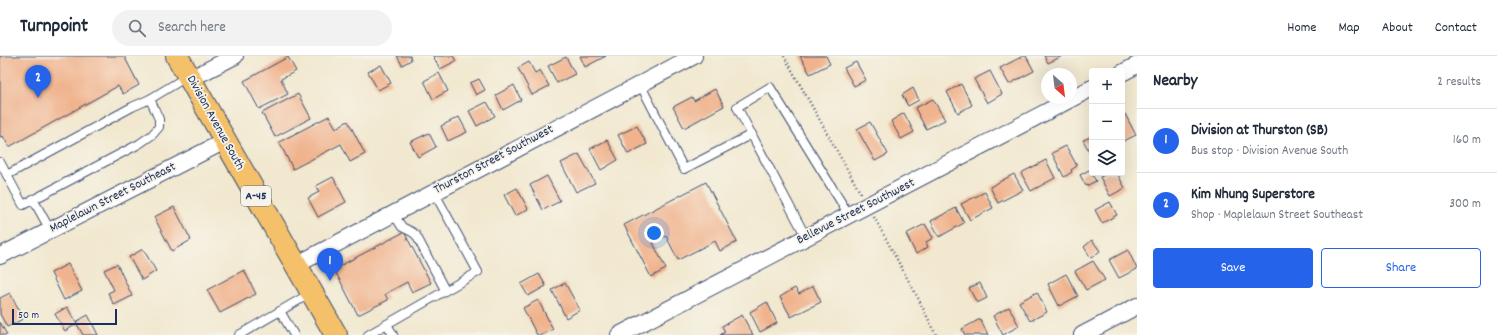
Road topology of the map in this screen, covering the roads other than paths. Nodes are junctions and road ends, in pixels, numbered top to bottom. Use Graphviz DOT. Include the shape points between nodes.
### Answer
graph roads {
  1 [pos="177,56"];
  2 [pos="235,56"];
  3 [pos="694,56"];
  4 [pos="1137,65"];
  5 [pos="1125,71"];
  6 [pos="189,78"];
  7 [pos="640,84"];
  8 [pos="1089,90"];
  9 [pos="150,100"];
  10 [pos="752,134"];
  11 [pos="225,141"];
  12 [pos="0,162"];
  13 [pos="7,175"];
  14 [pos="434,192"];
  15 [pos="33,199"];
  16 [pos="394,213"];
  17 [pos="849,215"];
  18 [pos="50,230"];
  19 [pos="806,237"];
  20 [pos="0,256"];
  21 [pos="296,265"];
  22 [pos="445,290"];
  23 [pos="311,292"];
  24 [pos="1137,306"];
  25 [pos="280,311"];
  26 [pos="387,324"];
  27 [pos="239,335"];
  28 [pos="294,335"];
  29 [pos="336,335"];
  30 [pos="368,335"];
  31 [pos="393,335"];
  32 [pos="619,335"];
  33 [pos="1082,335"];
  1 -- 6 [label="main road, Division Avenue South / A-45"];
  2 -- 6 [label="street"];
  3 -- 7 [label="street, Thurston Street Southwest"];
  4 -- 5 [label="street"];
  6 -- 9 [label="lane"];
  6 -- 11 [label="main road, Division Avenue South / A-45"];
  7 -- 10 [label="lane" via="684,169"];
  7 -- 14 [label="street, Thurston Street Southwest"];
  8 -- 17 [label="street, Bellevue Street Southwest"];
  9 -- 13 [label="lane" via="132,106"];
  9 -- 15 [label="lane" via="159,119 159,127 152,135 140,144"];
  10 -- 17 [label="lane" via="738,107 770,87"];
  10 -- 19 [label="lane"];
  11 -- 18 [label="street, Maplelawn Street Southeast"];
  11 -- 21 [label="main road, Division Avenue South / A-45"];
  12 -- 13 [label="lane"];
  13 -- 15 [label="lane" via="23,205"];
  14 -- 16 [label="street, Thurston Street Southwest"];
  14 -- 22 [label="lane" via="478,272"];
  15 -- 18 [label="lane"];
  16 -- 21 [label="street, Thurston Street Southwest"];
  16 -- 22 [label="lane" via="402,227 416,235"];
  17 -- 19 [label="street, Bellevue Street Southwest"];
  18 -- 20 [label="street, Maplelawn Street Southeast"];
  19 -- 32 [label="street, Bellevue Street Southwest"];
  21 -- 23 [label="main road, Division Avenue South / A-45"];
  22 -- 26 [label="lane"];
  23 -- 25 [label="lane"];
  23 -- 29 [label="main road, Division Avenue South / A-45"];
  24 -- 33 [label="street"];
  25 -- 27 [label="lane"];
  25 -- 28 [label="lane"];
  26 -- 30 [label="lane"];
  26 -- 31 [label="lane"];
}
